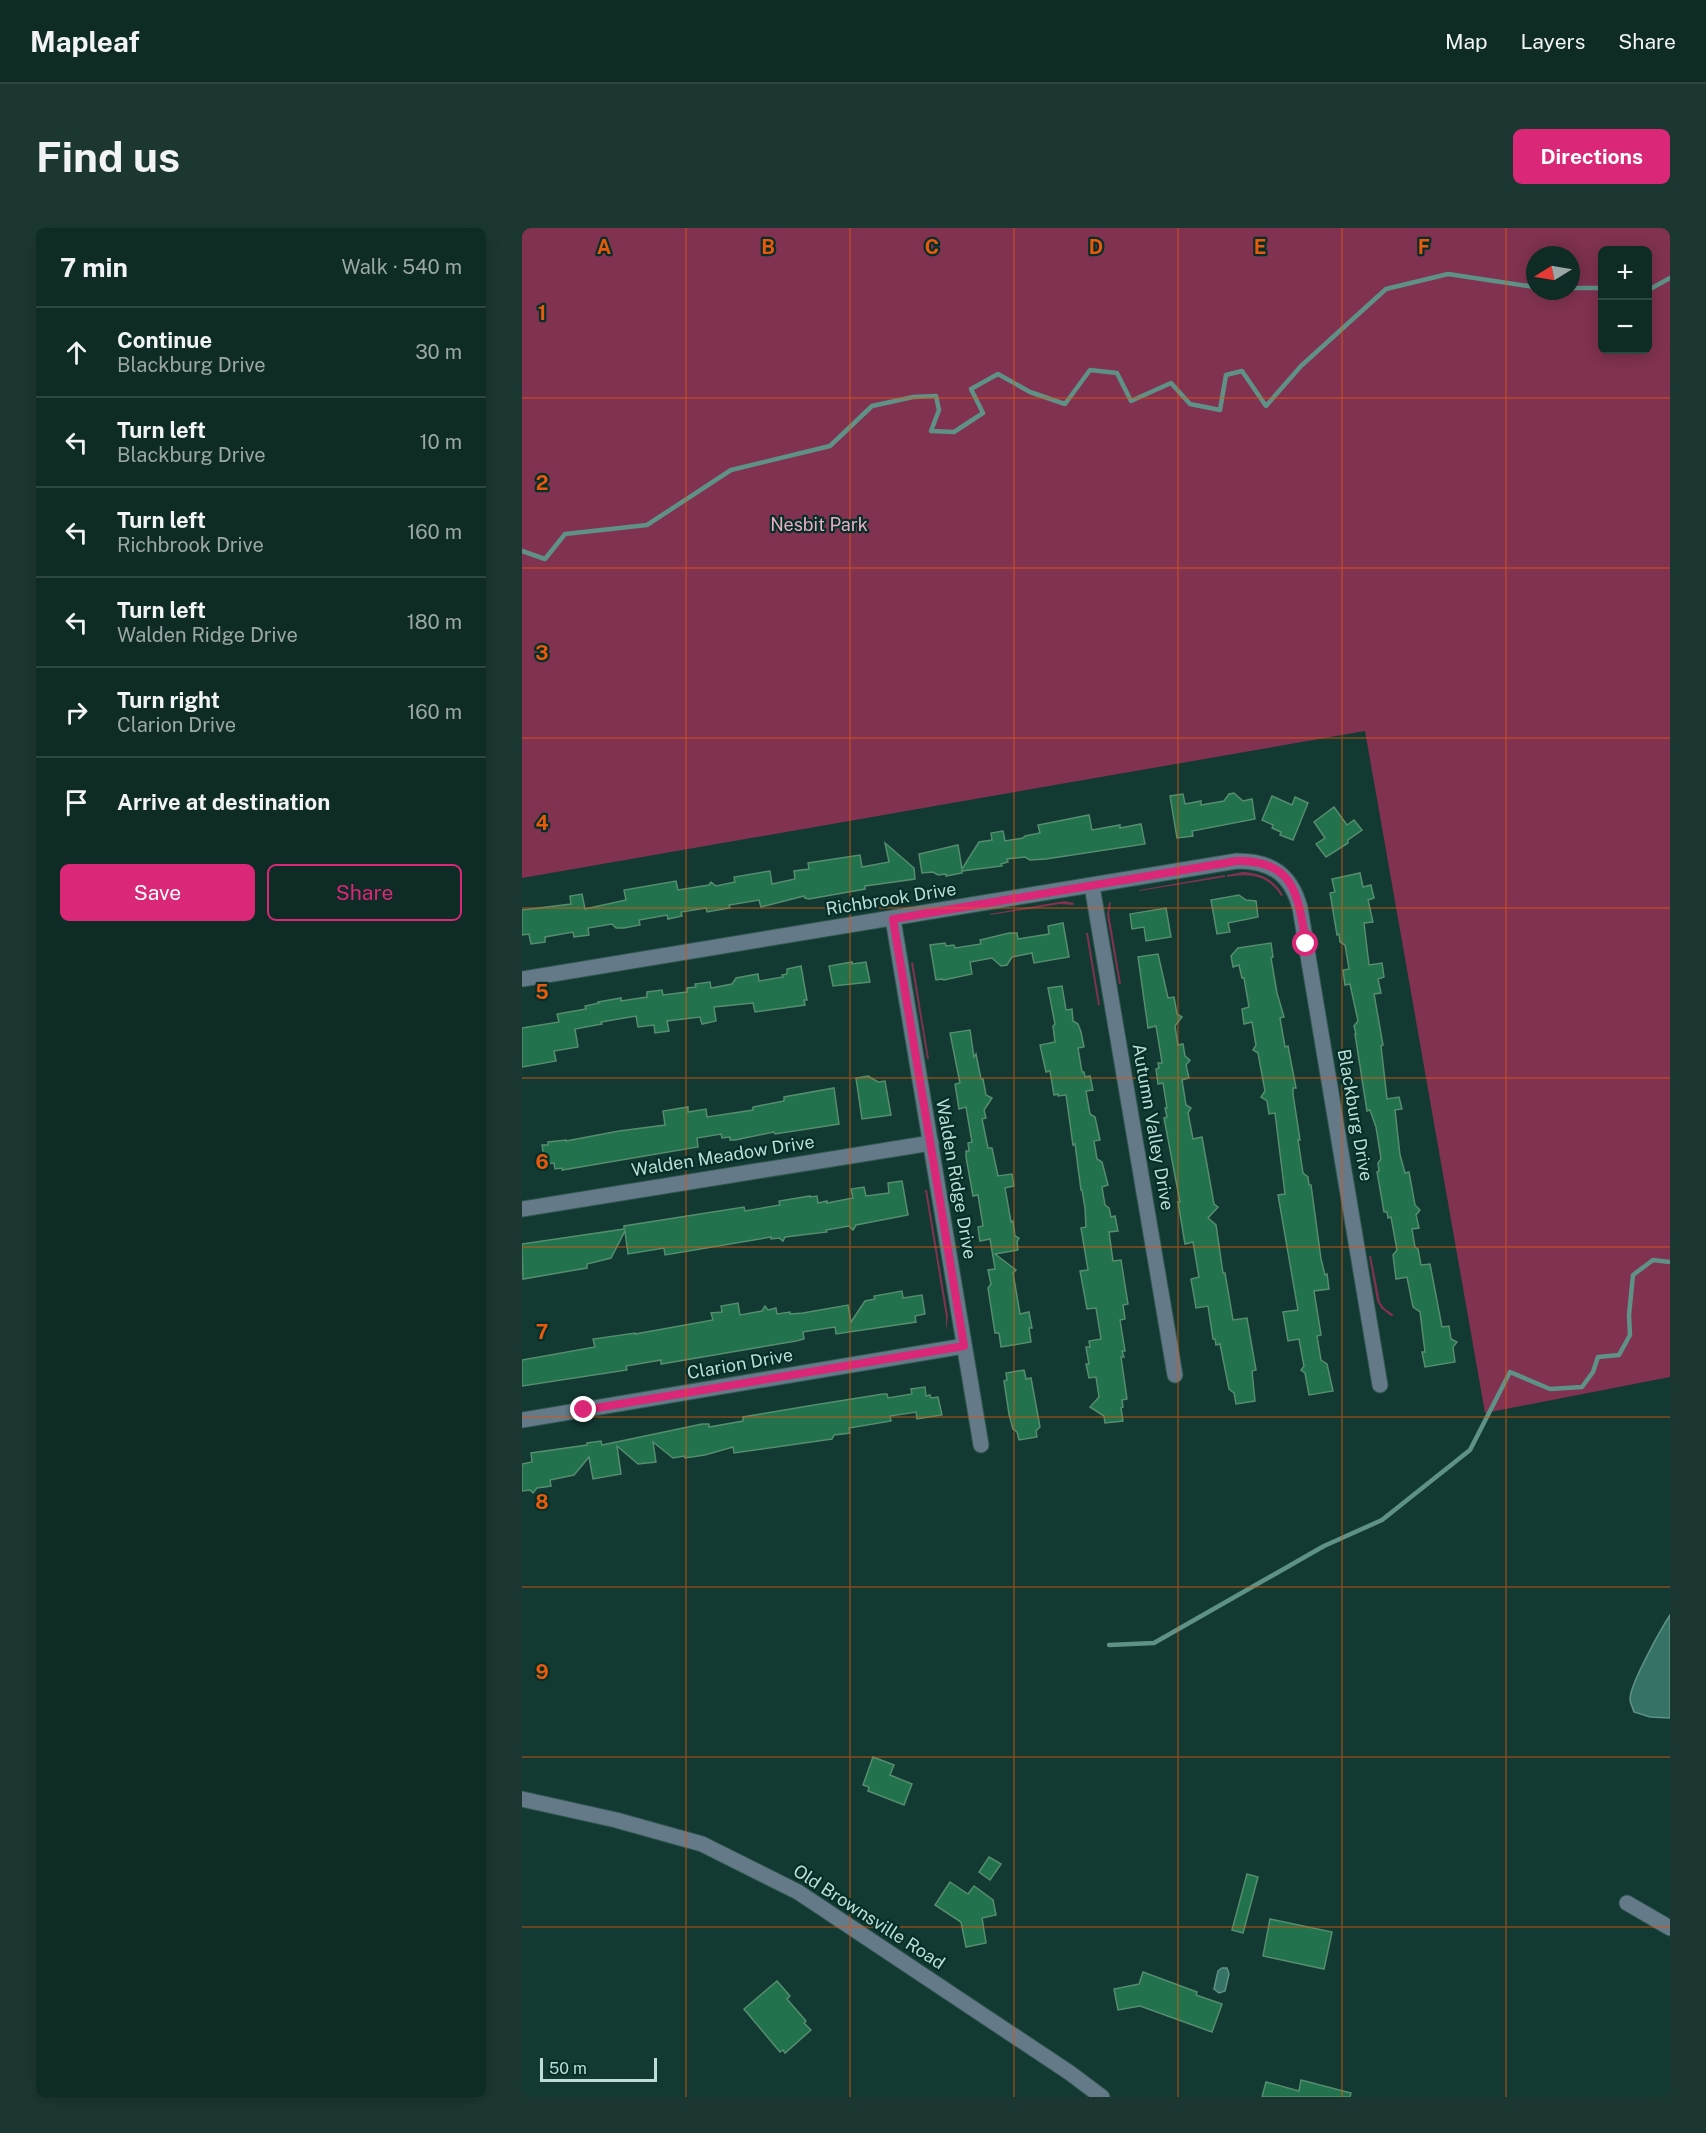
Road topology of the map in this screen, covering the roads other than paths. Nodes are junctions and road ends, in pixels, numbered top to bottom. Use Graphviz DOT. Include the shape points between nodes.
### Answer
graph roads {
  1 [pos="1267,865"];
  2 [pos="1092,886"];
  3 [pos="893,919"];
  4 [pos="522,979"];
  5 [pos="931,1143"];
  6 [pos="522,1209"];
  7 [pos="964,1346"];
  8 [pos="1175,1375"];
  9 [pos="1380,1385"];
  10 [pos="522,1420"];
  11 [pos="981,1445"];
  12 [pos="522,1799"];
  13 [pos="1626,1903"];
  14 [pos="1670,1928"];
  15 [pos="1102,2097"];
  1 -- 2 [label="street, Richbrook Drive" via="1237,861"];
  1 -- 9 [label="street, Blackburg Drive" via="1292,884 1300,908"];
  2 -- 3 [label="street, Richbrook Drive"];
  2 -- 8 [label="street, Autumn Valley Drive"];
  3 -- 4 [label="street, Richbrook Drive"];
  3 -- 5 [label="street, Walden Ridge Drive"];
  5 -- 6 [label="street, Walden Meadow Drive"];
  5 -- 7 [label="street, Walden Ridge Drive"];
  7 -- 10 [label="street, Clarion Drive"];
  7 -- 11 [label="street, Walden Ridge Drive"];
  12 -- 15 [label="street, Old Brownsville Road" via="702,1844 798,1892"];
  13 -- 14 [label="street"];
}
